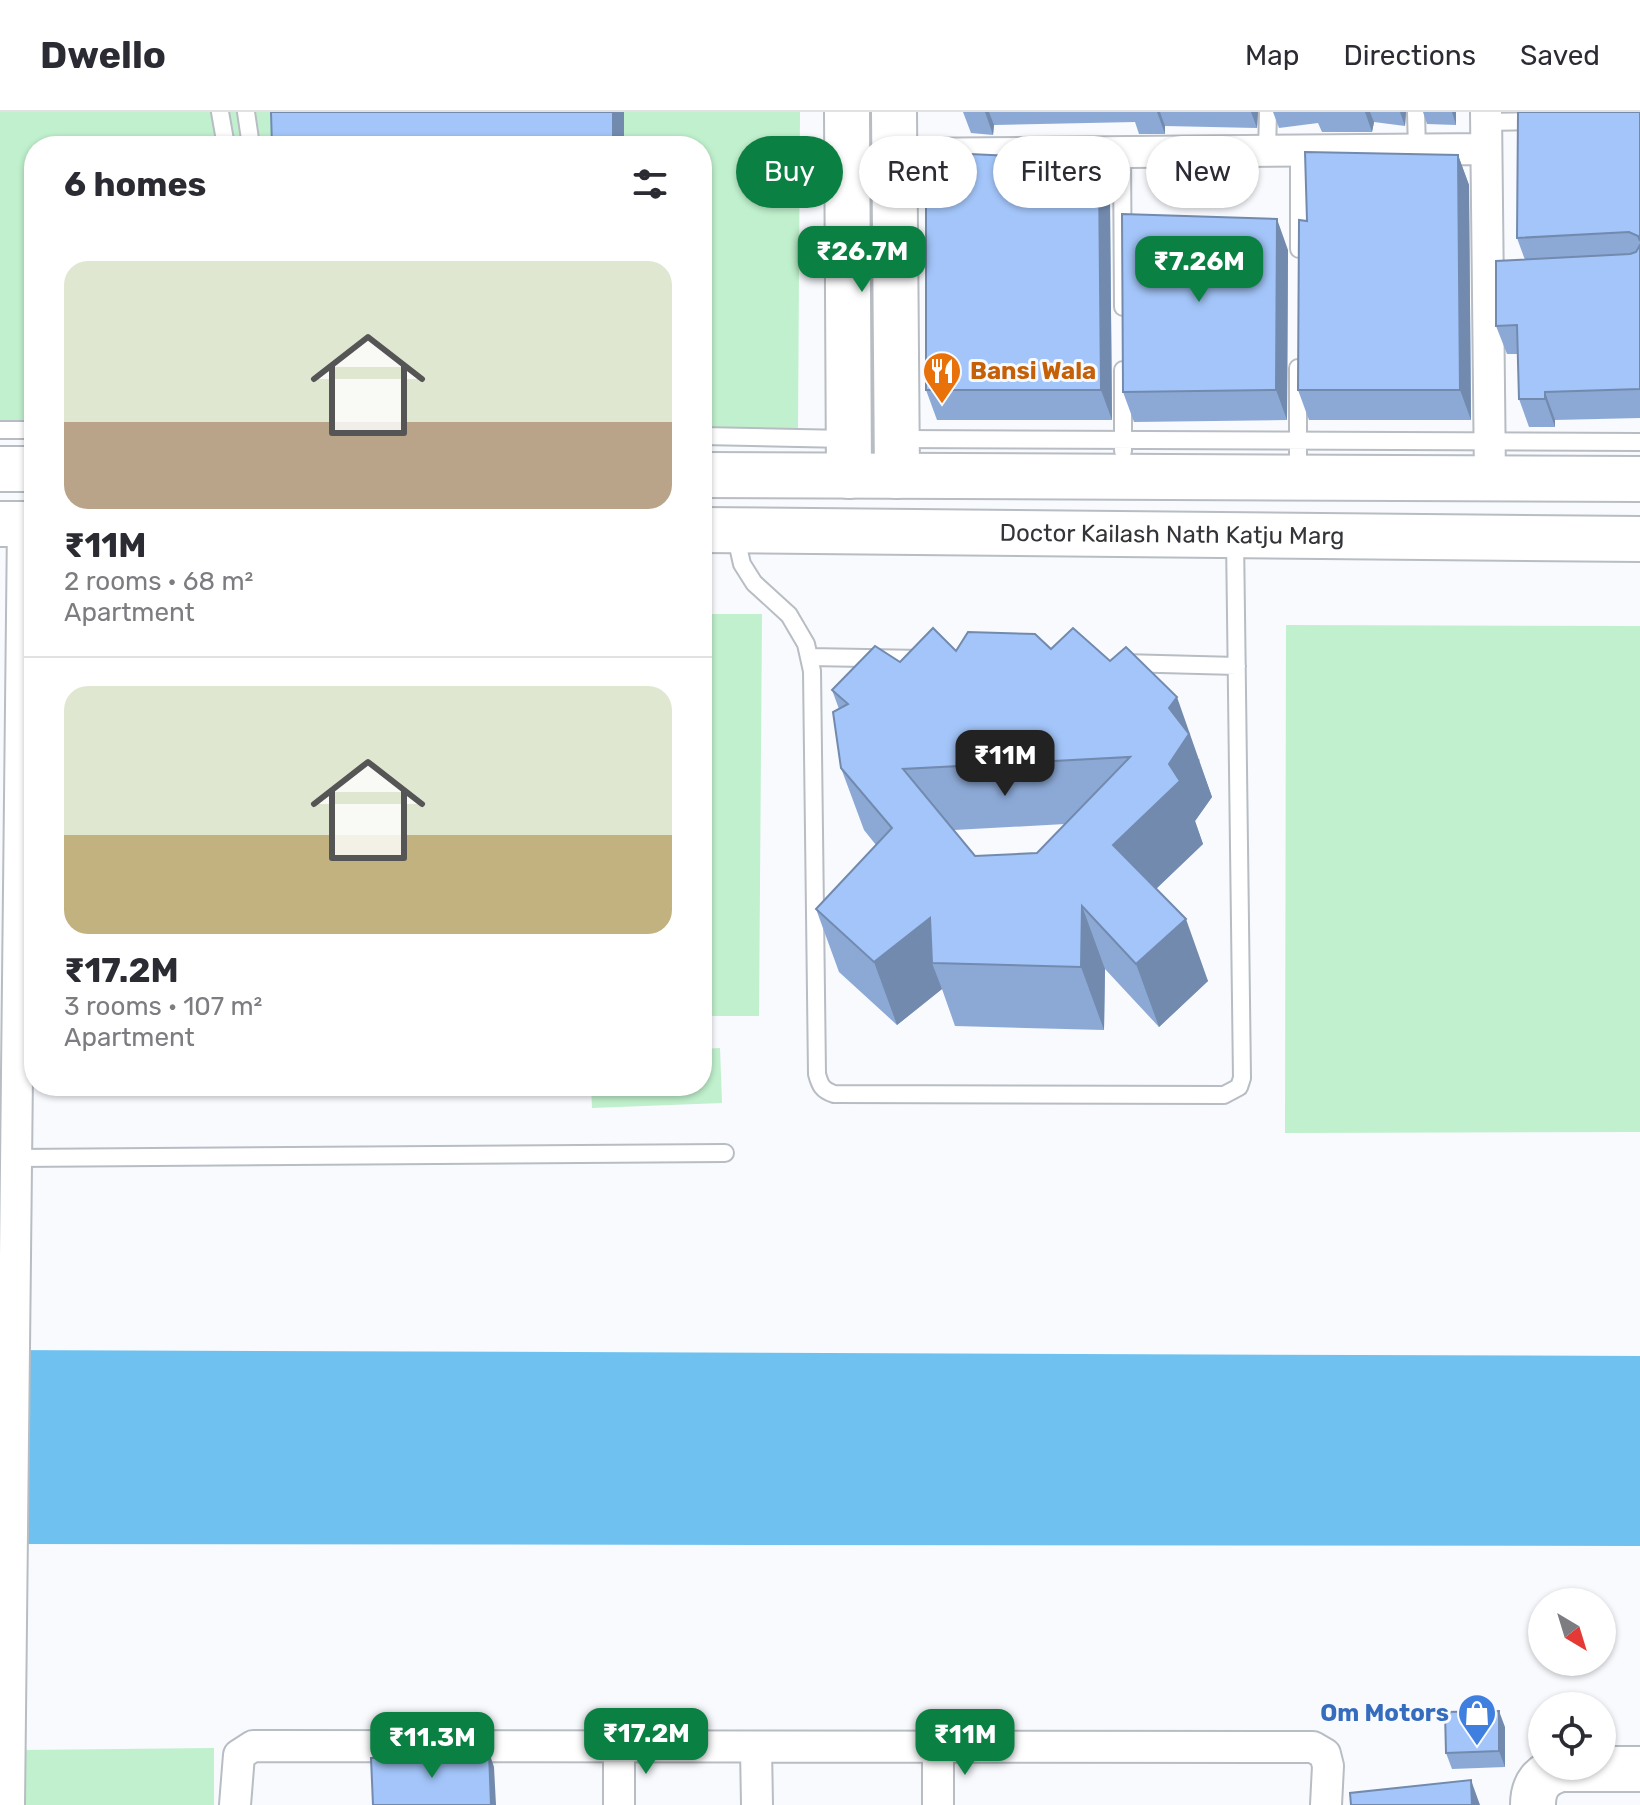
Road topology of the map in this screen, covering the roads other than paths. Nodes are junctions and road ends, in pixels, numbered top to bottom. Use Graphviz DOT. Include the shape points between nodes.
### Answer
graph roads {
  1 [pos="220,112"];
  2 [pos="246,112"];
  3 [pos="847,112"];
  4 [pos="1268,112"];
  5 [pos="1416,112"];
  6 [pos="1563,121"];
  7 [pos="1486,128"];
  8 [pos="894,133"];
  9 [pos="224,136"];
  10 [pos="250,136"];
  11 [pos="993,141"];
  12 [pos="1417,150"];
  13 [pos="1267,151"];
  14 [pos="1299,151"];
  15 [pos="1130,152"];
  16 [pos="1122,208"];
  17 [pos="1299,258"];
  18 [pos="1123,327"];
  19 [pos="1298,350"];
  20 [pos="1123,359"];
  21 [pos="0,430"];
  22 [pos="24,430"];
  23 [pos="712,437"];
  24 [pos="849,457"];
  25 [pos="897,458"];
  26 [pos="1123,459"];
  27 [pos="1490,459"];
  28 [pos="1298,460"];
  29 [pos="1637,466"];
  30 [pos="0,469"];
  31 [pos="24,469"];
  32 [pos="712,474"];
  33 [pos="19,524"];
  34 [pos="718,530"];
  35 [pos="1235,535"];
  36 [pos="1635,539"];
  37 [pos="809,657"];
  38 [pos="936,660"];
  39 [pos="1110,663"];
  40 [pos="1237,666"];
  41 [pos="725,1153"];
  42 [pos="16,1158"];
  43 [pos="619,1747"];
  44 [pos="756,1748"];
  45 [pos="938,1748"];
  46 [pos="5,1762"];
  47 [pos="1640,1769"];
  48 [pos="1538,1791"];
  49 [pos="9,1805"];
  50 [pos="235,1805"];
  51 [pos="619,1805"];
  52 [pos="757,1805"];
  53 [pos="938,1805"];
  54 [pos="1326,1805"];
  1 -- 9 [label="lane"];
  2 -- 10 [label="lane"];
  3 -- 24 [label="main road"];
  4 -- 13 [label="lane"];
  5 -- 12 [label="lane"];
  6 -- 7 [label="lane"];
  7 -- 12 [label="street"];
  7 -- 27 [label="street" via="1495,278"];
  8 -- 11 [label="street"];
  8 -- 25 [label="main road"];
  12 -- 14 [label="street"];
  13 -- 14 [label="street"];
  13 -- 15 [label="street"];
  14 -- 17 [label="lane"];
  16 -- 18 [label="lane"];
  19 -- 28 [label="lane"];
  20 -- 26 [label="lane"];
  21 -- 22 [label="lane"];
  23 -- 24 [label="lane"];
  24 -- 25 [label="main road"];
  24 -- 32 [label="main road"];
  25 -- 26 [label="main road"];
  26 -- 28 [label="main road"];
  27 -- 28 [label="main road"];
  27 -- 29 [label="main road"];
  29 -- 36 [label="main road"];
  30 -- 31 [label="main road"];
  33 -- 42 [label="street"];
  34 -- 35 [label="main road, Doctor Kailash Nath Katju Marg"];
  34 -- 37 [label="lane" via="754,583 789,615"];
  35 -- 36 [label="main road, Doctor Kailash Nath Katju Marg"];
  35 -- 40 [label="lane"];
  37 -- 38 [label="lane"];
  37 -- 40 [label="lane" via="817,1074 819,1084 834,1094 1224,1095 1239,1087"];
  39 -- 40 [label="lane"];
  41 -- 42 [label="lane"];
  42 -- 46 [label="street"];
  43 -- 44 [label="street"];
  43 -- 50 [label="street" via="253,1746 239,1755"];
  43 -- 51 [label="street"];
  44 -- 45 [label="street"];
  44 -- 52 [label="street"];
  45 -- 53 [label="street"];
  45 -- 54 [label="street" via="1313,1747 1325,1754 1328,1766"];
  46 -- 49 [label="street"];
  47 -- 48 [label="main road" via="1561,1769"];
}
